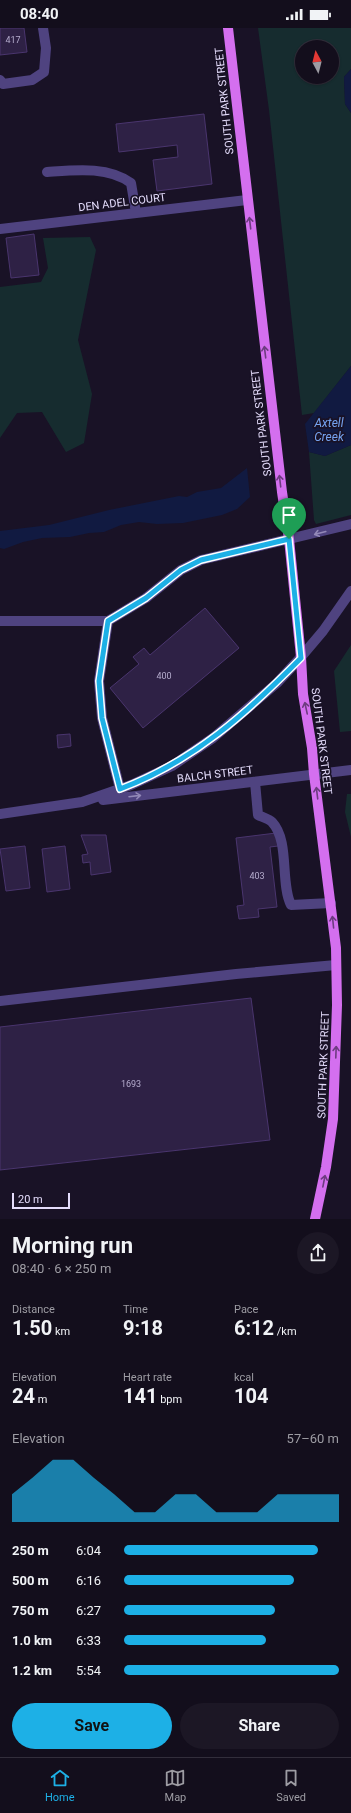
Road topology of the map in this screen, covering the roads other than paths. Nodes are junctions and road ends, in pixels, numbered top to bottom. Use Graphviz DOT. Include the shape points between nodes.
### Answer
graph roads {
  1 [pos="43,28"];
  2 [pos="228,28"];
  3 [pos="1,83"];
  4 [pos="48,172"];
  5 [pos="247,200"];
  6 [pos="136,213"];
  7 [pos="0,229"];
  8 [pos="351,524"];
  9 [pos="289,539"];
  10 [pos="350,594"];
  11 [pos="0,621"];
  12 [pos="108,621"];
  13 [pos="301,658"];
  14 [pos="351,770"];
  15 [pos="314,774"];
  16 [pos="255,782"];
  17 [pos="120,789"];
  18 [pos="82,802"];
  19 [pos="0,814"];
  20 [pos="331,903"];
  21 [pos="336,965"];
  22 [pos="0,1001"];
  23 [pos="315,1219"];
  1 -- 3 [label="street" via="46,48 44,72 32,80"];
  2 -- 5 [label="main road, SOUTH PARK STREET"];
  4 -- 6 [label="street" via="83,169 122,176 131,183"];
  5 -- 6 [label="street, DEN ADEL COURT"];
  9 -- 5 [label="main road, SOUTH PARK STREET, one-way"];
  6 -- 7 [label="street, DEN ADEL COURT"];
  8 -- 9 [label="street, one-way"];
  9 -- 12 [label="street" via="201,560 181,570 146,598"];
  9 -- 13 [label="main road, SOUTH PARK STREET"];
  10 -- 13 [label="street"];
  11 -- 12 [label="street"];
  12 -- 17 [label="street" via="99,681 102,718"];
  15 -- 13 [label="main road, SOUTH PARK STREET, one-way" via="303,694"];
  13 -- 17 [label="street" via="200,748 156,774"];
  14 -- 15 [label="street, BALCH STREET"];
  15 -- 16 [label="street, BALCH STREET"];
  20 -- 15 [label="main road, SOUTH PARK STREET, one-way"];
  18 -- 16 [label="street, BALCH STREET, one-way"];
  16 -- 20 [label="street" via="258,815 272,822 280,837 284,856 286,896 291,905"];
  17 -- 18 [label="street"];
  18 -- 19 [label="street"];
  21 -- 20 [label="main road, SOUTH PARK STREET, one-way"];
  21 -- 22 [label="street"];
  23 -- 21 [label="main road, SOUTH PARK STREET, one-way" via="333,1119"];
}
